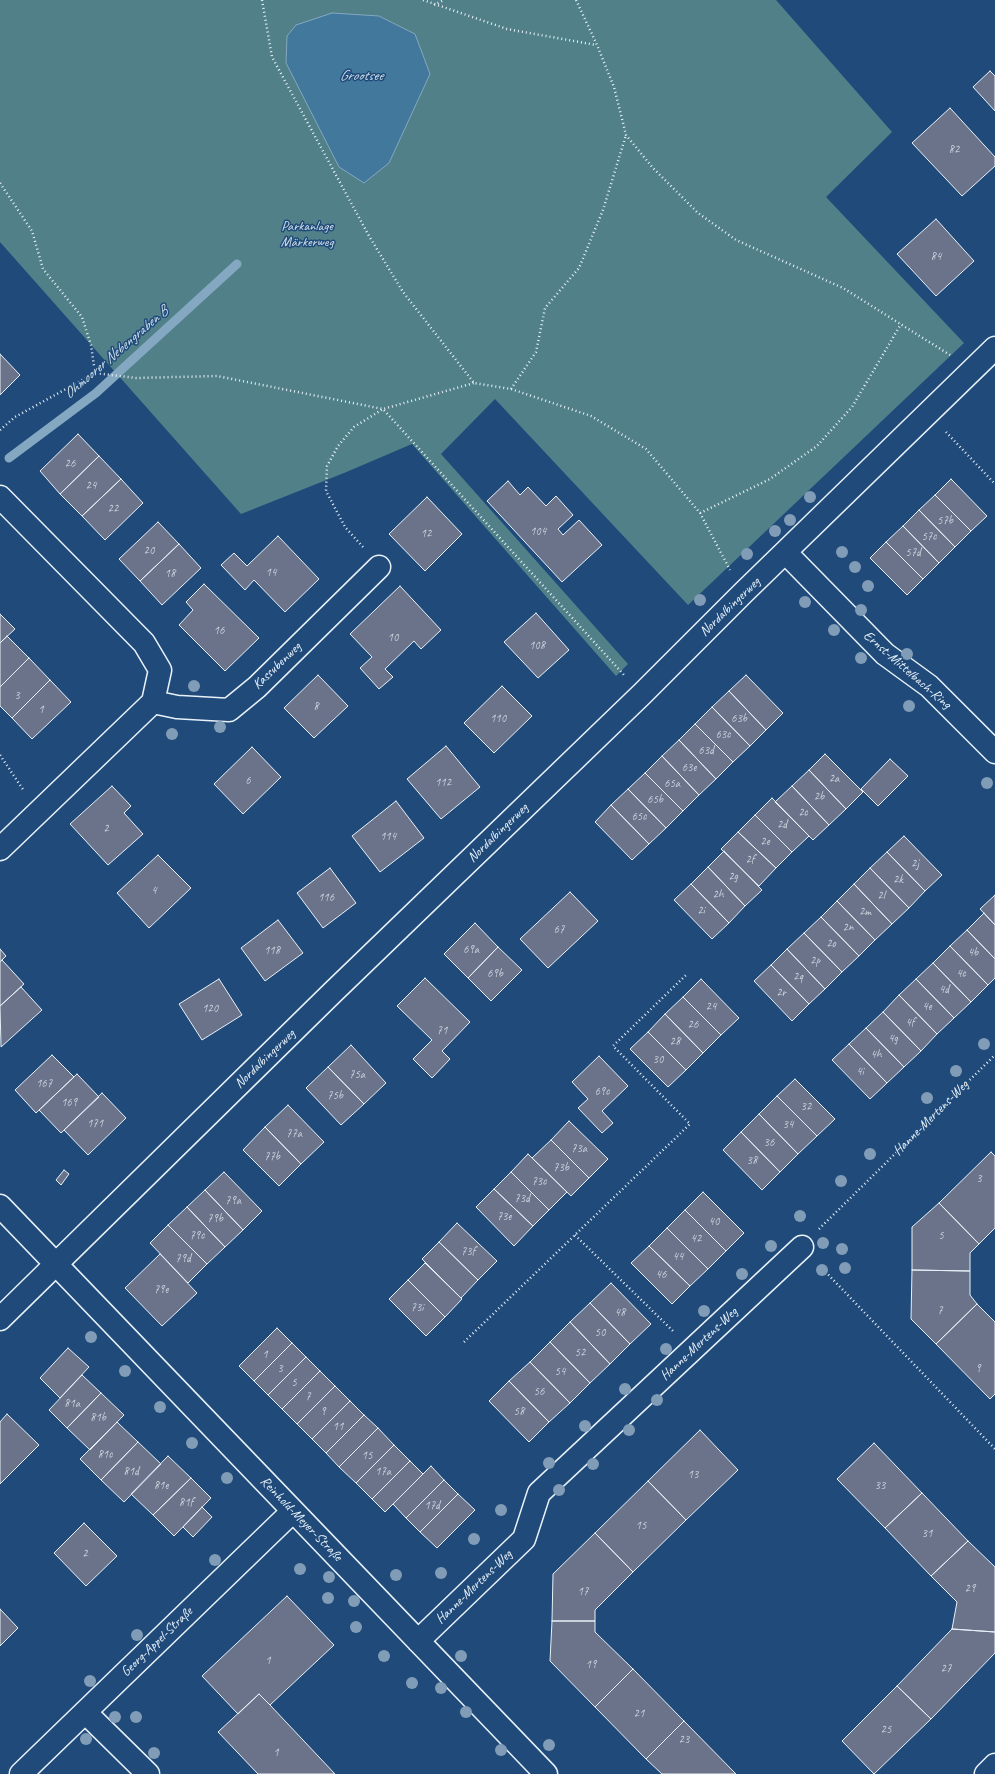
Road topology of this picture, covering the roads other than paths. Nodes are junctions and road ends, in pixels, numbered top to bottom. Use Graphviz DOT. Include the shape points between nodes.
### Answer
graph roads {
  1 [pos="995,348"];
  2 [pos="0,497"];
  3 [pos="786,553"];
  4 [pos="379,567"];
  5 [pos="153,702"];
  6 [pos="995,752"];
  7 [pos="0,849"];
  8 [pos="0,1206"];
  9 [pos="802,1247"];
  10 [pos="56,1264"];
  11 [pos="0,1319"];
  12 [pos="293,1511"];
  13 [pos="418,1641"];
  14 [pos="85,1712"];
  15 [pos="995,1765"];
  16 [pos="21,1774"];
  17 [pos="148,1774"];
  18 [pos="546,1774"];
  19 [pos="986,1774"];
  1 -- 3 [label="street, Nordalbingerweg"];
  2 -- 5 [label="street" via="144,643 160,670"];
  3 -- 6 [label="street, Ernst-Mittelbach-Ring" via="885,654 929,686"];
  3 -- 10 [label="street, Nordalbingerweg"];
  4 -- 5 [label="street, Kassubenweg" via="257,687 229,710 177,707"];
  5 -- 7 [label="street"];
  8 -- 10 [label="street, Reinhold-Meyer-Straße"];
  9 -- 13 [label="street, Hanne-Mertens-Weg" via="539,1494 524,1539"];
  10 -- 11 [label="street, Nordalbingerweg"];
  10 -- 12 [label="street, Reinhold-Meyer-Straße"];
  12 -- 13 [label="street, Reinhold-Meyer-Straße"];
  12 -- 14 [label="street, Georg-Appel-Straße"];
  13 -- 18 [label="street, Reinhold-Meyer-Straße"];
  14 -- 16 [label="street, Georg-Appel-Straße"];
  14 -- 17 [label="street"];
  15 -- 19 [label="street"];
}
